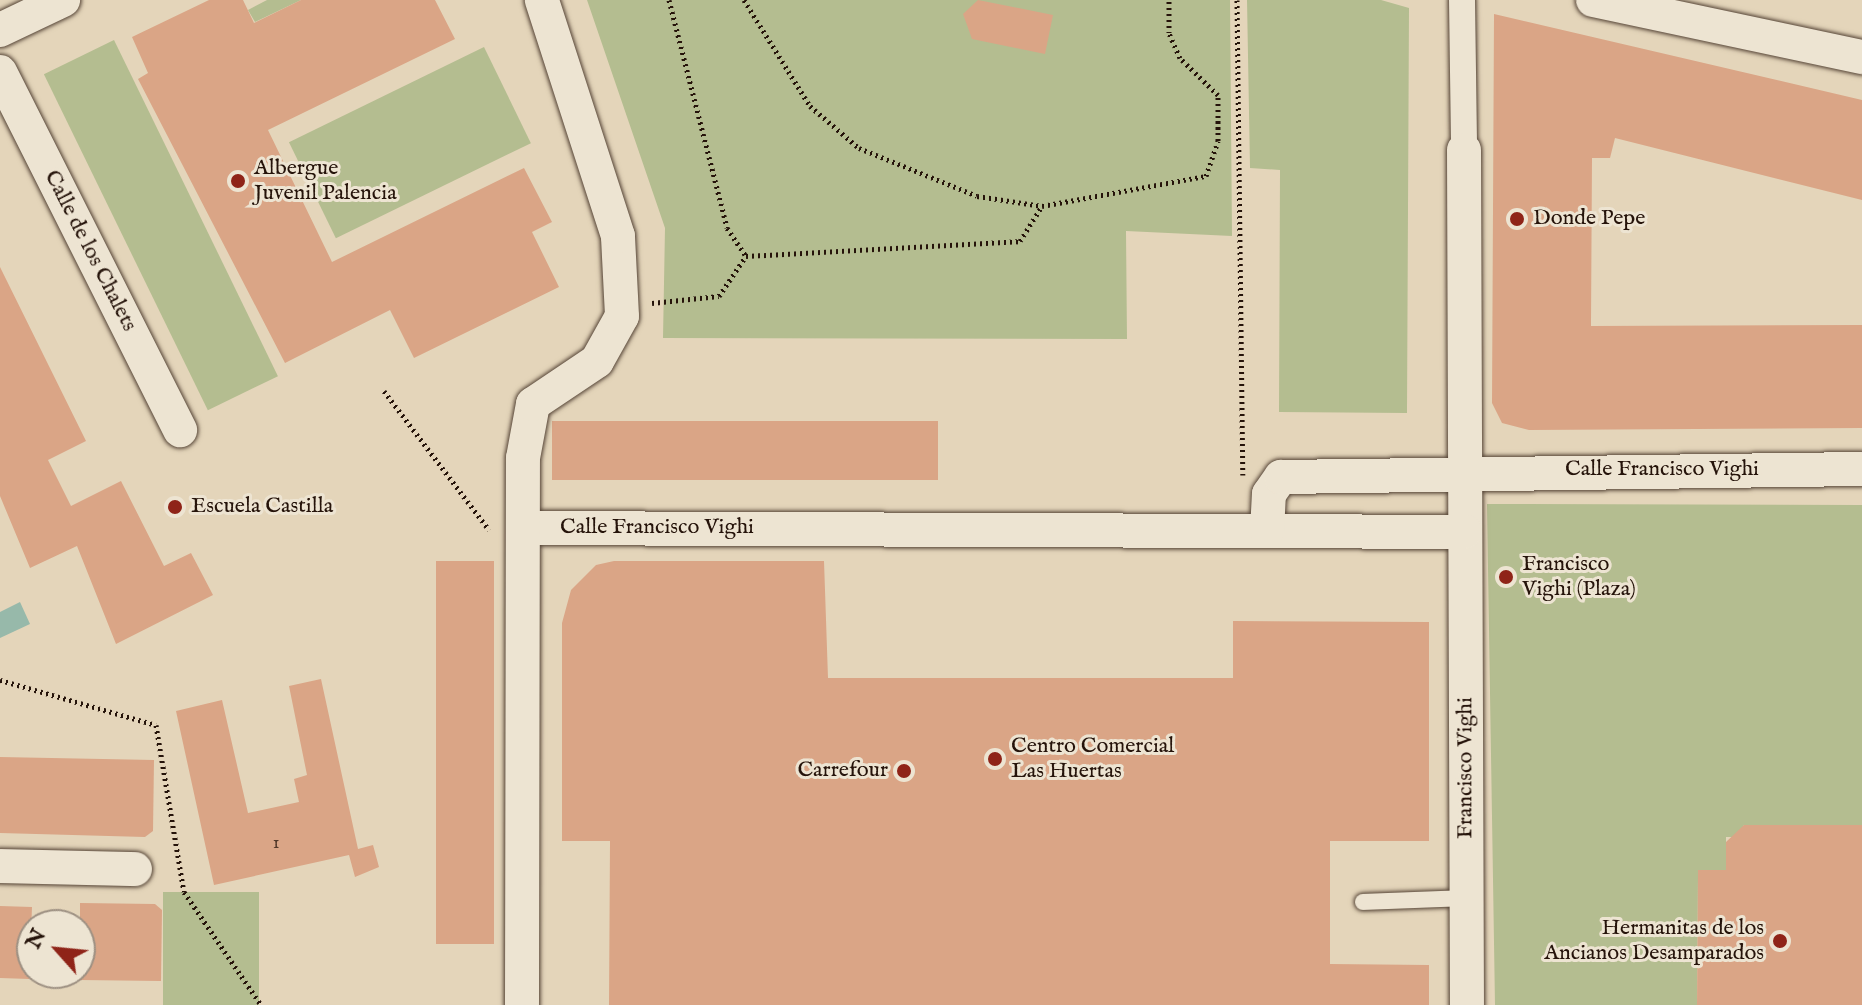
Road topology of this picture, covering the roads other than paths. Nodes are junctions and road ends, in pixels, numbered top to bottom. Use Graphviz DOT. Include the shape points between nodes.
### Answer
graph roads {
  1 [pos="63,0"];
  2 [pos="542,0"];
  3 [pos="1462,0"];
  4 [pos="1593,0"];
  5 [pos="0,30"];
  6 [pos="1862,57"];
  7 [pos="0,72"];
  8 [pos="1464,150"];
  9 [pos="180,430"];
  10 [pos="1862,469"];
  11 [pos="1463,471"];
  12 [pos="524,528"];
  13 [pos="1255,531"];
  14 [pos="1465,532"];
  15 [pos="0,866"];
  16 [pos="135,869"];
  17 [pos="1466,898"];
  18 [pos="1363,902"];
  19 [pos="522,1005"];
  20 [pos="1467,1005"];
  1 -- 5 [label="street"];
  2 -- 12 [label="street" via="618,236 622,316 597,361 533,404 523,458"];
  3 -- 8 [label="street"];
  4 -- 6 [label="street"];
  7 -- 9 [label="street, Calle de los Chalets"];
  8 -- 11 [label="street"];
  10 -- 11 [label="street, Calle Francisco Vighi"];
  11 -- 13 [label="street, Calle Francisco Vighi" via="1281,477"];
  11 -- 14 [label="street"];
  12 -- 13 [label="street, Calle Francisco Vighi"];
  12 -- 19 [label="street"];
  13 -- 14 [label="street, Calle Francisco Vighi"];
  14 -- 17 [label="street, Francisco Vighi"];
  15 -- 16 [label="street"];
  17 -- 18 [label="lane"];
  17 -- 20 [label="street, Francisco Vighi"];
}
